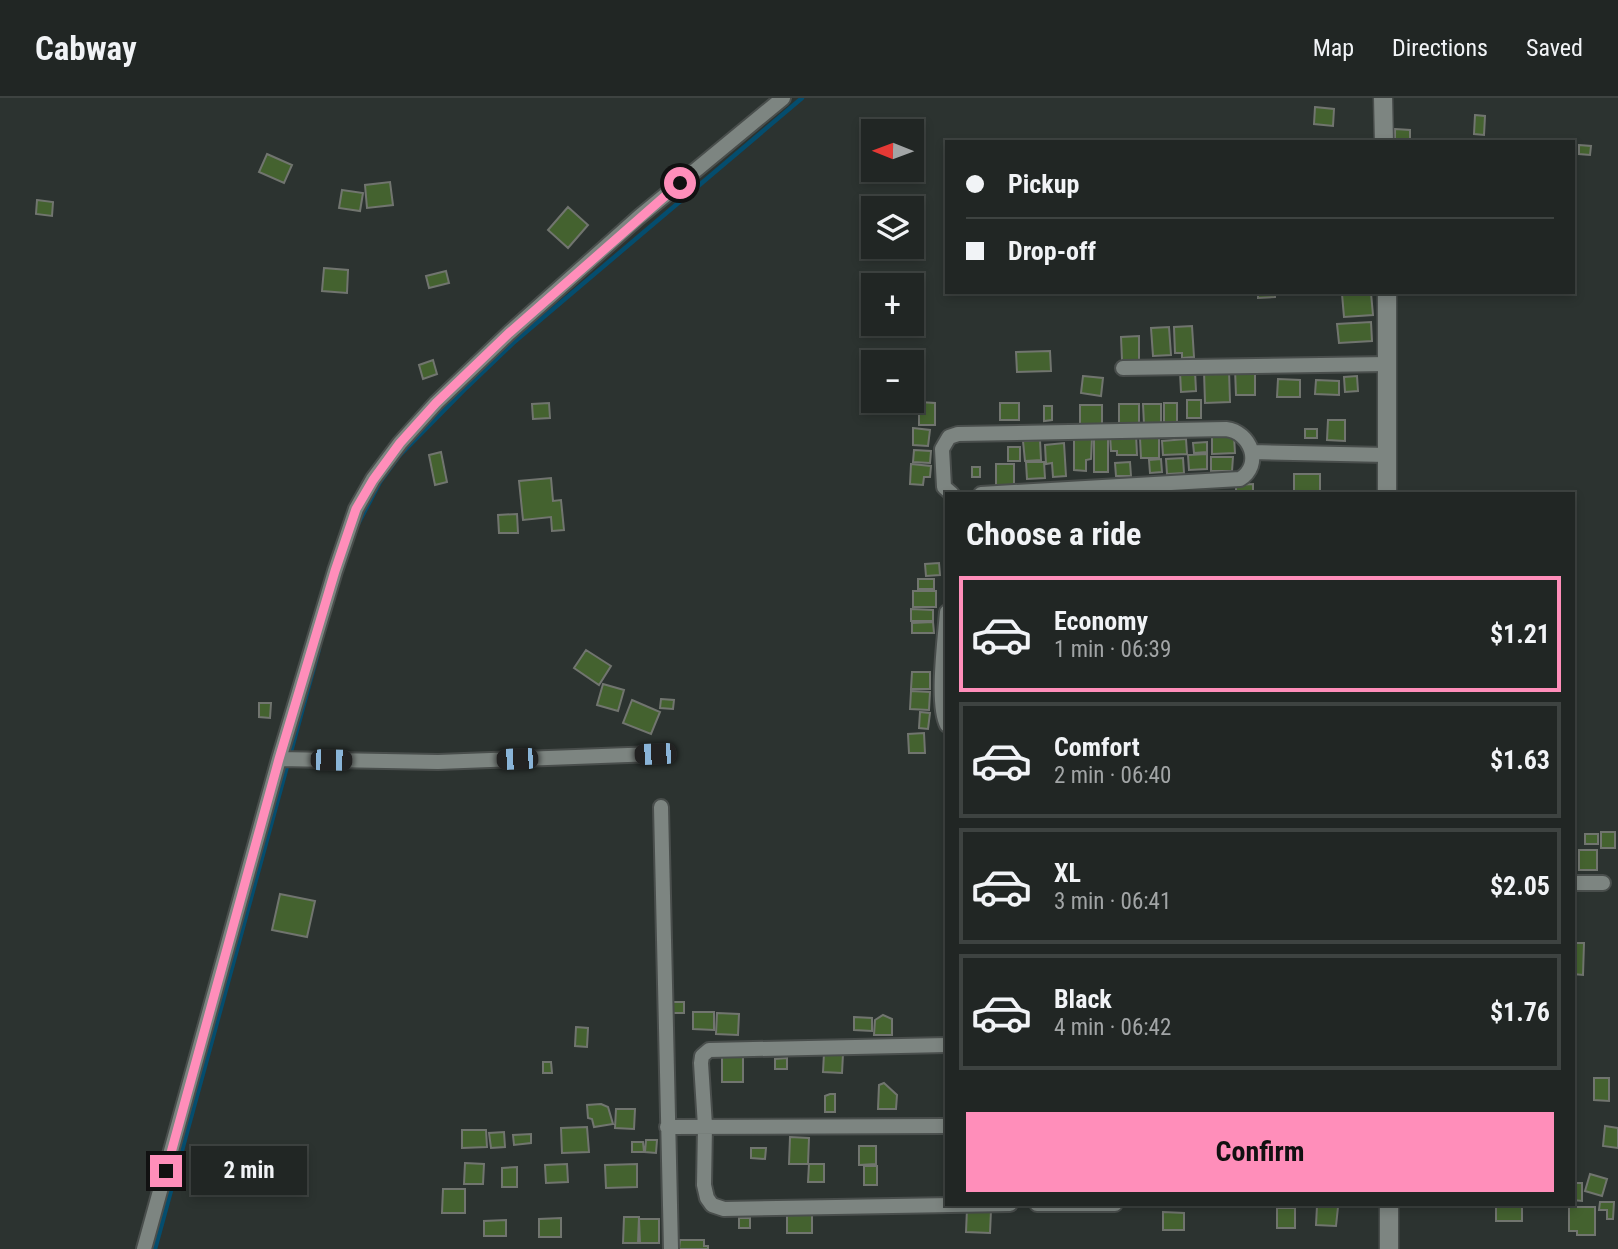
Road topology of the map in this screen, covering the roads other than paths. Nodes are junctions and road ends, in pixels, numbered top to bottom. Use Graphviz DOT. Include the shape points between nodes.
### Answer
graph roads {
  1 [pos="783,98"];
  2 [pos="1383,98"];
  3 [pos="1384,140"];
  4 [pos="1387,294"];
  5 [pos="1388,364"];
  6 [pos="1123,368"];
  7 [pos="1252,452"];
  8 [pos="1387,454"];
  9 [pos="950,492"];
  10 [pos="1016,492"];
  11 [pos="1387,492"];
  12 [pos="945,666"];
  13 [pos="945,720"];
  14 [pos="655,754"];
  15 [pos="279,759"];
  16 [pos="661,807"];
  17 [pos="1575,883"];
  18 [pos="1603,883"];
  19 [pos="945,1045"];
  20 [pos="705,1126"];
  21 [pos="945,1126"];
  22 [pos="667,1127"];
  23 [pos="945,1205"];
  24 [pos="1389,1206"];
  25 [pos="144,1249"];
  26 [pos="671,1249"];
  27 [pos="1389,1249"];
  1 -- 15 [label="street" via="509,333 400,443 373,480 347,532"];
  2 -- 3 [label="street"];
  4 -- 5 [label="street"];
  5 -- 6 [label="street"];
  5 -- 8 [label="street"];
  7 -- 8 [label="street"];
  7 -- 9 [label="street" via="1243,435 1226,429 958,434 949,437 942,449 944,487"];
  7 -- 10 [label="street" via="1249,474 1240,479"];
  8 -- 11 [label="street"];
  12 -- 13 [label="street"];
  14 -- 15 [label="street" via="438,761"];
  15 -- 25 [label="street"];
  16 -- 22 [label="street"];
  17 -- 18 [label="street"];
  19 -- 20 [label="street" via="709,1050 701,1063"];
  20 -- 21 [label="street"];
  20 -- 22 [label="street"];
  20 -- 23 [label="street" via="704,1185 712,1205 724,1209"];
  22 -- 26 [label="street"];
  24 -- 27 [label="street"];
}
